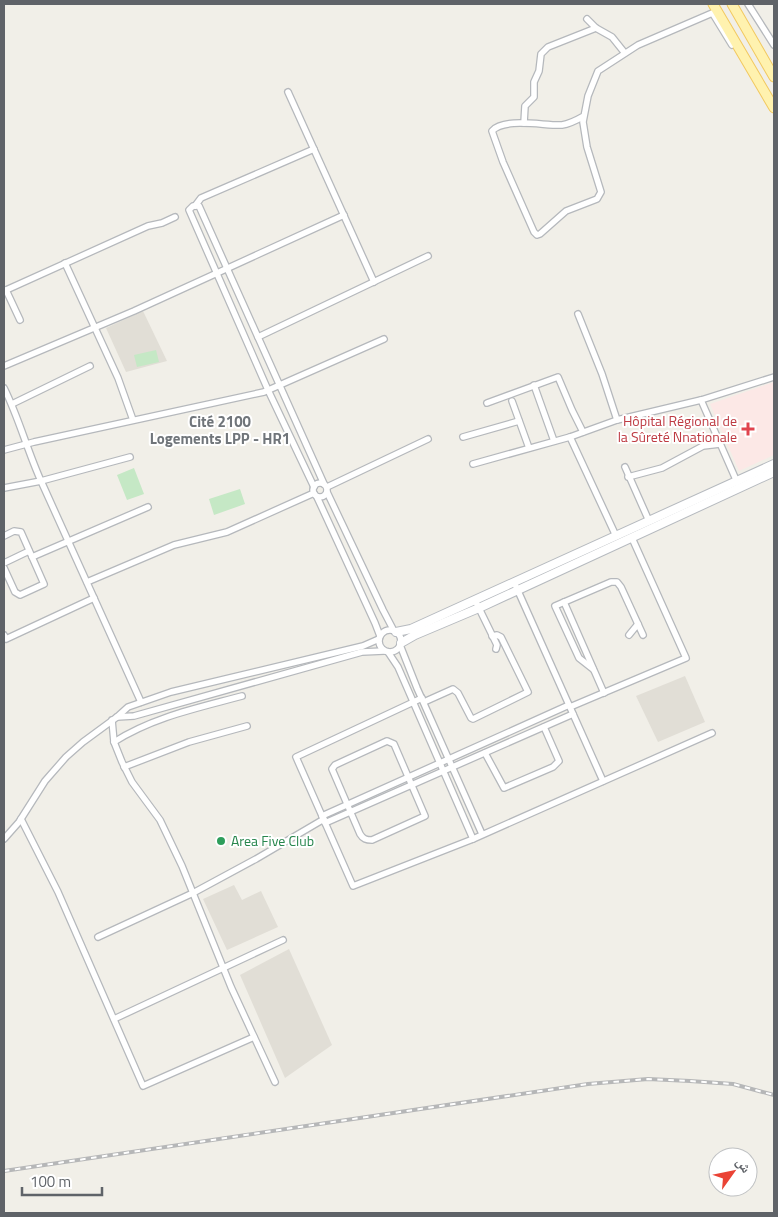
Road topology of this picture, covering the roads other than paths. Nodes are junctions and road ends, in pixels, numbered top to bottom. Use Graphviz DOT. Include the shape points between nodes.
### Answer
graph roads {
  1 [pos="732,4"];
  2 [pos="748,4"];
  3 [pos="714,10"];
  4 [pos="586,19"];
  5 [pos="596,28"];
  6 [pos="774,45"];
  7 [pos="624,52"];
  8 [pos="774,77"];
  9 [pos="288,92"];
  10 [pos="774,108"];
  11 [pos="774,115"];
  12 [pos="584,116"];
  13 [pos="524,123"];
  14 [pos="314,149"];
  15 [pos="195,206"];
  16 [pos="344,215"];
  17 [pos="175,217"];
  18 [pos="428,256"];
  19 [pos="65,263"];
  20 [pos="227,267"];
  21 [pos="217,272"];
  22 [pos="374,282"];
  23 [pos="5,291"];
  24 [pos="578,314"];
  25 [pos="20,320"];
  26 [pos="95,327"];
  27 [pos="258,336"];
  28 [pos="384,339"];
  29 [pos="4,366"];
  30 [pos="90,366"];
  31 [pos="774,376"];
  32 [pos="280,385"];
  33 [pos="534,385"];
  34 [pos="4,388"];
  35 [pos="268,390"];
  36 [pos="701,400"];
  37 [pos="512,401"];
  38 [pos="487,403"];
  39 [pos="12,404"];
  40 [pos="133,420"];
  41 [pos="617,420"];
  42 [pos="519,422"];
  43 [pos="584,432"];
  44 [pos="464,437"];
  45 [pos="570,437"];
  46 [pos="428,439"];
  47 [pos="554,441"];
  48 [pos="26,444"];
  49 [pos="720,444"];
  50 [pos="529,448"];
  51 [pos="4,450"];
  52 [pos="130,457"];
  53 [pos="473,464"];
  54 [pos="774,464"];
  55 [pos="625,467"];
  56 [pos="774,472"];
  57 [pos="628,477"];
  58 [pos="40,481"];
  59 [pos="736,482"];
  60 [pos="4,488"];
  61 [pos="326,488"];
  62 [pos="727,490"];
  63 [pos="315,492"];
  64 [pos="148,507"];
  65 [pos="650,521"];
  66 [pos="4,536"];
  67 [pos="616,536"];
  68 [pos="632,538"];
  69 [pos="68,542"];
  70 [pos="29,551"];
  71 [pos="32,558"];
  72 [pos="4,563"];
  73 [pos="4,568"];
  74 [pos="87,582"];
  75 [pos="516,586"];
  76 [pos="94,598"];
  77 [pos="475,600"];
  78 [pos="564,602"];
  79 [pos="479,608"];
  80 [pos="638,624"];
  81 [pos="395,632"];
  82 [pos="629,634"];
  83 [pos="4,635"];
  84 [pos="644,635"];
  85 [pos="492,636"];
  86 [pos="379,637"];
  87 [pos="400,644"];
  88 [pos="496,649"];
  89 [pos="386,652"];
  90 [pos="593,669"];
  91 [pos="604,693"];
  92 [pos="242,696"];
  93 [pos="423,700"];
  94 [pos="141,702"];
  95 [pos="412,702"];
  96 [pos="570,706"];
  97 [pos="573,714"];
  98 [pos="115,719"];
  99 [pos="247,726"];
  100 [pos="544,727"];
  101 [pos="712,733"];
  102 [pos="114,742"];
  103 [pos="485,753"];
  104 [pos="448,758"];
  105 [pos="439,763"];
  106 [pos="124,766"];
  107 [pos="452,767"];
  108 [pos="443,772"];
  109 [pos="409,776"];
  110 [pos="603,781"];
  111 [pos="413,785"];
  112 [pos="347,804"];
  113 [pos="350,812"];
  114 [pos="21,819"];
  115 [pos="324,819"];
  116 [pos="482,834"];
  117 [pos="4,839"];
  118 [pos="473,839"];
  119 [pos="193,893"];
  120 [pos="98,937"];
  121 [pos="284,940"];
  122 [pos="224,969"];
  123 [pos="114,1019"];
  124 [pos="254,1037"];
  125 [pos="275,1082"];
  1 -- 8 [label="main road"];
  2 -- 6 [label="street"];
  3 -- 7 [label="street"];
  3 -- 10 [label="main road"];
  3 -- 11 [label="street"];
  4 -- 5 [label="street"];
  5 -- 7 [label="street" via="612,37"];
  5 -- 13 [label="street" via="548,47 541,54 534,82 534,98 525,106"];
  7 -- 12 [label="street" via="598,71"];
  9 -- 14 [label="street"];
  12 -- 13 [label="street" via="561,125"];
  12 -- 13 [label="street" via="584,136 601,192 597,199 568,210 538,235 492,133 497,127"];
  14 -- 15 [label="street" via="201,198"];
  14 -- 16 [label="street"];
  15 -- 20 [label="street" via="199,206"];
  15 -- 21 [label="street" via="189,210"];
  16 -- 20 [label="street"];
  16 -- 22 [label="street"];
  17 -- 19 [label="street"];
  18 -- 22 [label="street"];
  19 -- 23 [label="street"];
  19 -- 26 [label="street"];
  20 -- 21 [label="street"];
  20 -- 27 [label="street"];
  21 -- 26 [label="street"];
  21 -- 35 [label="street"];
  22 -- 27 [label="street"];
  23 -- 25 [label="street"];
  24 -- 41 [label="street"];
  26 -- 29 [label="street"];
  26 -- 40 [label="street"];
  27 -- 32 [label="street"];
  28 -- 32 [label="street"];
  30 -- 39 [label="street"];
  31 -- 36 [label="street"];
  32 -- 35 [label="street"];
  32 -- 61 [label="street"];
  33 -- 38 [label="street"];
  33 -- 43 [label="street" via="558,377"];
  33 -- 47 [label="street"];
  34 -- 39 [label="street"];
  35 -- 40 [label="street"];
  35 -- 63 [label="street"];
  36 -- 41 [label="street"];
  36 -- 49 [label="street"];
  37 -- 42 [label="street"];
  39 -- 48 [label="street"];
  40 -- 48 [label="street"];
  41 -- 43 [label="street"];
  42 -- 44 [label="street"];
  42 -- 50 [label="street"];
  43 -- 45 [label="street"];
  45 -- 47 [label="street"];
  45 -- 67 [label="street"];
  46 -- 61 [label="street"];
  47 -- 50 [label="street"];
  48 -- 51 [label="street"];
  48 -- 58 [label="street"];
  49 -- 57 [label="street" via="703,446 662,468"];
  49 -- 59 [label="street"];
  50 -- 53 [label="street"];
  52 -- 58 [label="street"];
  54 -- 59 [label="street"];
  55 -- 57 [label="street"];
  56 -- 62 [label="street"];
  57 -- 65 [label="street"];
  58 -- 60 [label="street"];
  58 -- 69 [label="street"];
  59 -- 62 [label="street"];
  61 -- 63 [label="street" via="324,496"];
  61 -- 63 [label="street" via="319,483"];
  61 -- 81 [label="street"];
  62 -- 65 [label="street"];
  62 -- 68 [label="street"];
  63 -- 74 [label="street" via="228,532 174,545"];
  63 -- 86 [label="street"];
  64 -- 69 [label="street"];
  65 -- 67 [label="street"];
  66 -- 70 [label="street" via="14,531 21,532"];
  67 -- 75 [label="street"];
  68 -- 75 [label="street"];
  68 -- 91 [label="street" via="686,658"];
  69 -- 71 [label="street"];
  69 -- 74 [label="street"];
  70 -- 71 [label="street"];
  70 -- 72 [label="street"];
  71 -- 73 [label="street" via="44,584 20,596"];
  74 -- 76 [label="street"];
  75 -- 77 [label="street"];
  75 -- 79 [label="street"];
  75 -- 96 [label="street"];
  76 -- 83 [label="street" via="6,639"];
  76 -- 94 [label="street"];
  77 -- 79 [label="street"];
  77 -- 81 [label="street" via="411,629"];
  78 -- 80 [label="street" via="617,582"];
  78 -- 90 [label="street"];
  78 -- 90 [label="street" via="555,606 579,658"];
  79 -- 85 [label="street"];
  79 -- 87 [label="street"];
  80 -- 82 [label="street"];
  80 -- 84 [label="street"];
  81 -- 86 [label="street" via="388,630"];
  81 -- 87 [label="street"];
  85 -- 88 [label="street"];
  85 -- 93 [label="street" via="497,634 501,637 528,692 474,719 453,689"];
  86 -- 89 [label="street" via="379,646"];
  86 -- 94 [label="street" via="363,646"];
  87 -- 89 [label="street" via="395,651"];
  87 -- 93 [label="street"];
  89 -- 95 [label="street" via="398,667"];
  89 -- 98 [label="street" via="362,652"];
  90 -- 91 [label="street"];
  91 -- 96 [label="street"];
  92 -- 102 [label="street" via="150,723"];
  93 -- 95 [label="street"];
  93 -- 104 [label="street"];
  94 -- 98 [label="street"];
  95 -- 105 [label="street"];
  95 -- 115 [label="street" via="296,757"];
  96 -- 97 [label="street"];
  96 -- 104 [label="street"];
  97 -- 100 [label="street"];
  97 -- 110 [label="street"];
  98 -- 102 [label="street"];
  98 -- 114 [label="street" via="66,758 45,781"];
  99 -- 106 [label="street" via="189,742"];
  100 -- 103 [label="street"];
  100 -- 103 [label="street" via="559,761 553,767 504,788"];
  101 -- 110 [label="street"];
  102 -- 106 [label="street"];
  103 -- 107 [label="street"];
  104 -- 105 [label="street"];
  104 -- 107 [label="street"];
  105 -- 108 [label="street"];
  105 -- 109 [label="street"];
  106 -- 119 [label="street" via="160,820"];
  107 -- 108 [label="street"];
  107 -- 116 [label="street"];
  108 -- 111 [label="street"];
  108 -- 118 [label="street"];
  109 -- 111 [label="street"];
  109 -- 112 [label="street"];
  109 -- 112 [label="street" via="394,744 388,741 333,767"];
  110 -- 116 [label="street"];
  111 -- 113 [label="street"];
  111 -- 113 [label="street" via="425,812 423,819 368,840 360,834"];
  112 -- 113 [label="street"];
  112 -- 115 [label="street"];
  113 -- 115 [label="street"];
  114 -- 117 [label="street"];
  114 -- 123 [label="street" via="58,892"];
  115 -- 118 [label="street" via="353,886"];
  115 -- 119 [label="street"];
  116 -- 118 [label="street"];
  119 -- 120 [label="street"];
  119 -- 122 [label="street"];
  121 -- 122 [label="street"];
  122 -- 123 [label="street"];
  122 -- 124 [label="street"];
  123 -- 124 [label="street" via="143,1086"];
  124 -- 125 [label="street"];
}
